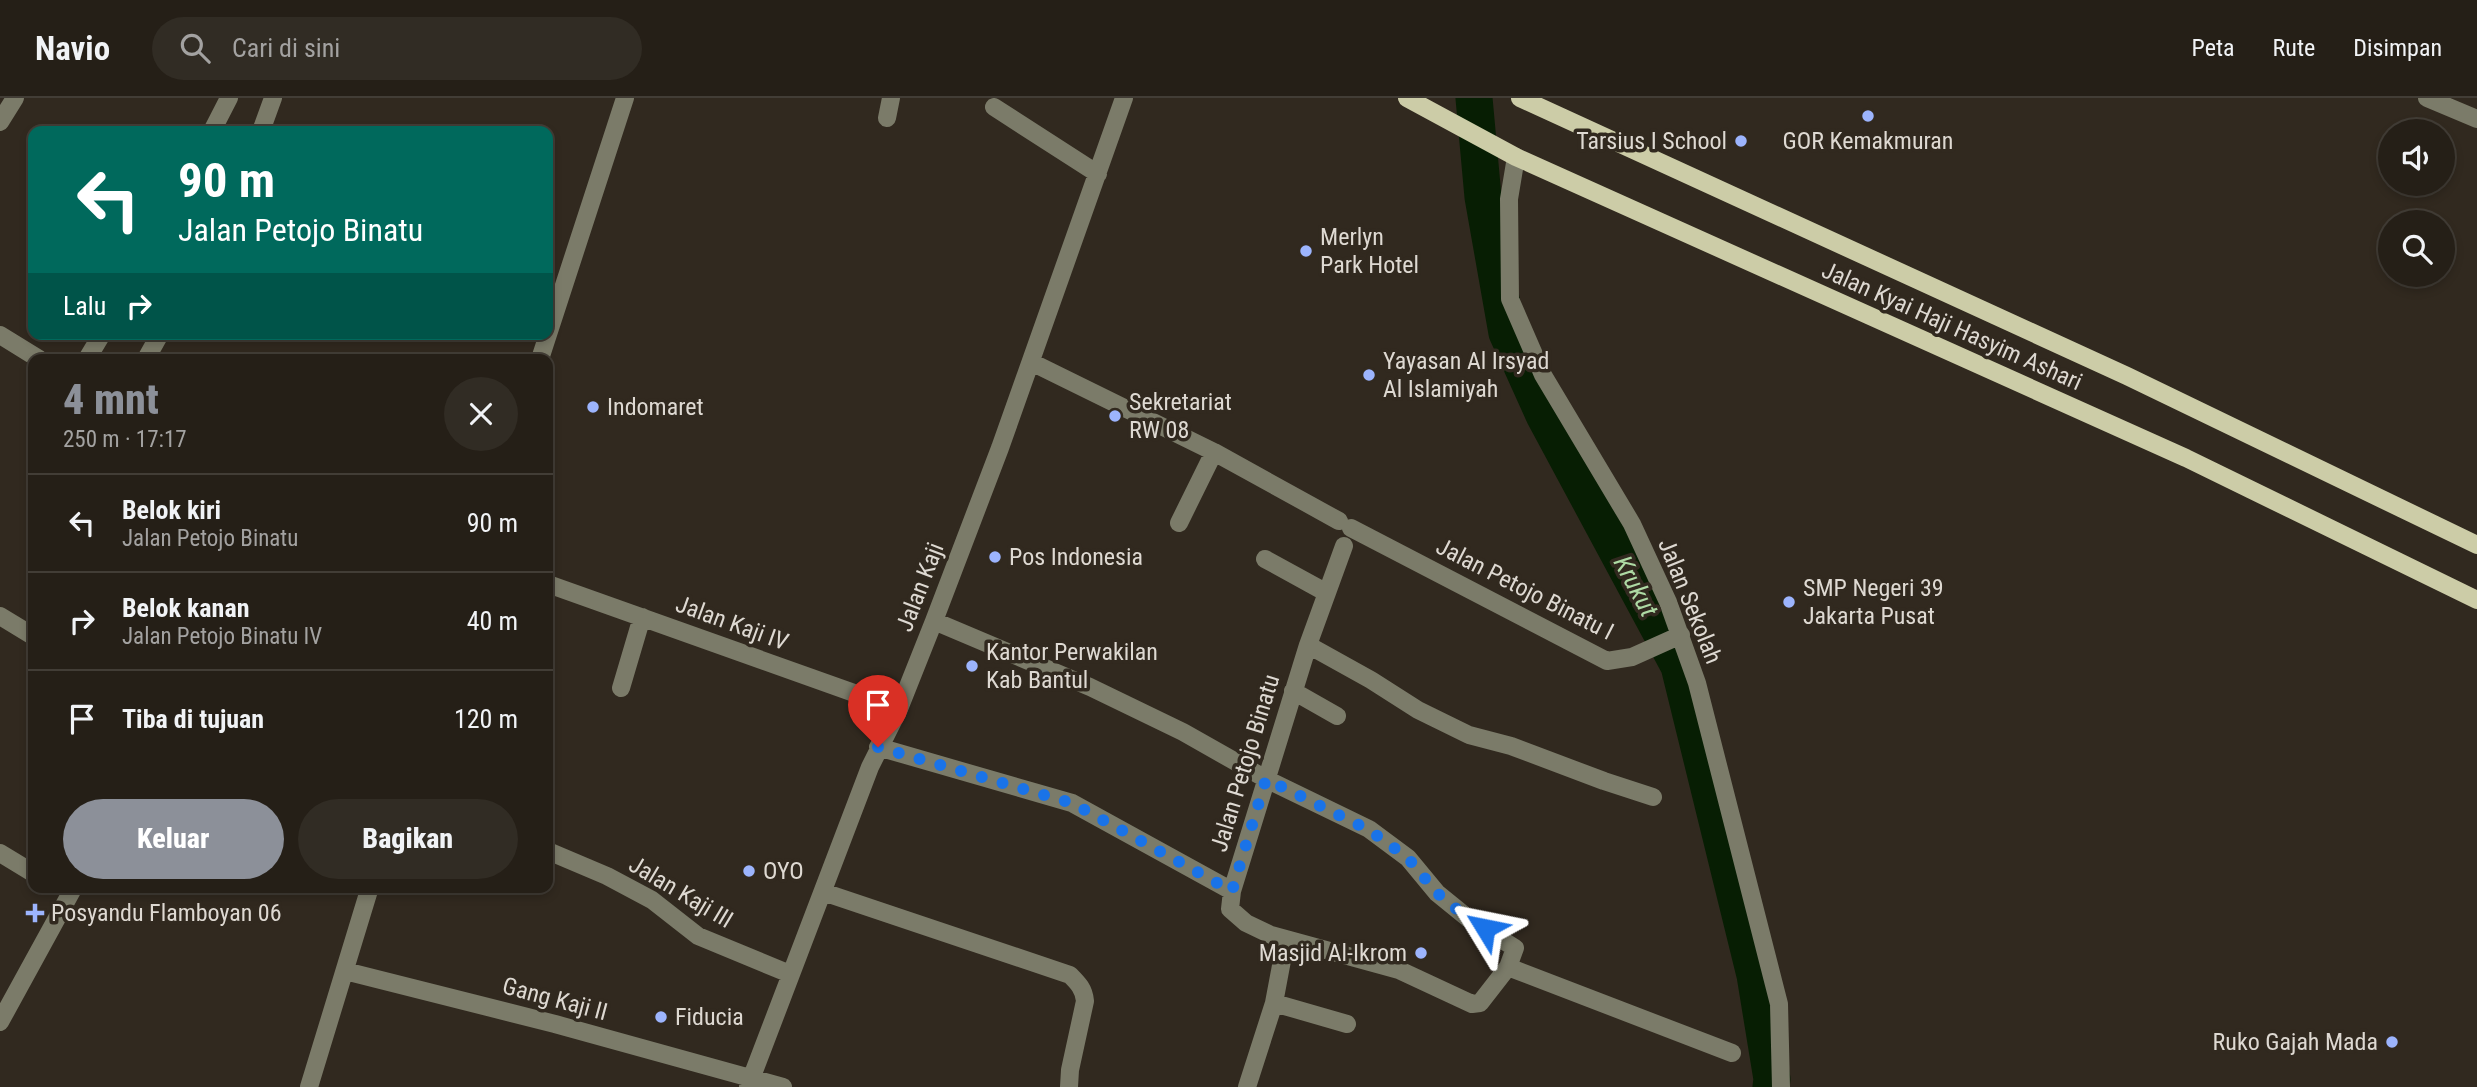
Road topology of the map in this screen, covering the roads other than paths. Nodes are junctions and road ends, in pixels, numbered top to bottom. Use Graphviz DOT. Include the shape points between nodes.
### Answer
graph roads {
  1 [pos="15,98"];
  2 [pos="229,98"];
  3 [pos="273,98"];
  4 [pos="625,98"];
  5 [pos="891,98"];
  6 [pos="1124,98"];
  7 [pos="1407,98"];
  8 [pos="1520,98"];
  9 [pos="2427,98"];
  10 [pos="995,107"];
  11 [pos="887,118"];
  12 [pos="2477,119"];
  13 [pos="0,122"];
  14 [pos="215,126"];
  15 [pos="263,126"];
  16 [pos="1516,157"];
  17 [pos="1098,174"];
  18 [pos="553,319"];
  19 [pos="0,335"];
  20 [pos="31,354"];
  21 [pos="1031,362"];
  22 [pos="1214,452"];
  23 [pos="1179,523"];
  24 [pos="2477,545"];
  25 [pos="1344,546"];
  26 [pos="1265,559"];
  27 [pos="553,586"];
  28 [pos="1327,593"];
  29 [pos="2477,600"];
  30 [pos="0,616"];
  31 [pos="642,617"];
  32 [pos="934,621"];
  33 [pos="28,633"];
  34 [pos="1675,638"];
  35 [pos="1308,645"];
  36 [pos="621,688"];
  37 [pos="1293,691"];
  38 [pos="899,709"];
  39 [pos="1337,716"];
  40 [pos="878,747"];
  41 [pos="1266,779"];
  42 [pos="1653,797"];
  43 [pos="0,853"];
  44 [pos="553,853"];
  45 [pos="28,870"];
  46 [pos="1232,891"];
  47 [pos="823,892"];
  48 [pos="64,893"];
  49 [pos="368,893"];
  50 [pos="1286,939"];
  51 [pos="1508,967"];
  52 [pos="345,971"];
  53 [pos="790,974"];
  54 [pos="4,1002"];
  55 [pos="1274,1003"];
  56 [pos="0,1022"];
  57 [pos="1347,1024"];
  58 [pos="1732,1053"];
  59 [pos="749,1083"];
  60 [pos="309,1087"];
  61 [pos="783,1087"];
  62 [pos="1069,1087"];
  63 [pos="1247,1087"];
  64 [pos="1781,1087"];
  1 -- 13 [label="street"];
  2 -- 14 [label="street"];
  3 -- 15 [label="street"];
  4 -- 18 [label="street"];
  5 -- 11 [label="street"];
  6 -- 17 [label="street, Jalan Kaji"];
  7 -- 16 [label="main road, Jalan Kyai Haji Hasyim Ashari"];
  8 -- 24 [label="main road, Jalan Kyai Haji Hasyim Ashari" via="2127,376"];
  9 -- 12 [label="street"];
  10 -- 17 [label="street"];
  16 -- 29 [label="main road, Jalan Kyai Haji Hasyim Ashari" via="2186,458"];
  16 -- 34 [label="street, Jalan Sekolah" via="1509,199 1512,306 1543,375 1632,524"];
  17 -- 21 [label="street, Jalan Kaji"];
  19 -- 20 [label="street"];
  21 -- 22 [label="street, Jalan Petojo Binatu I"];
  21 -- 32 [label="street, Jalan Kaji"];
  22 -- 23 [label="street"];
  22 -- 34 [label="street, Jalan Petojo Binatu I" via="1607,661"];
  25 -- 28 [label="street, Jalan Petojo Binatu"];
  26 -- 28 [label="street"];
  27 -- 31 [label="street, Jalan Kaji IV"];
  28 -- 35 [label="street, Jalan Petojo Binatu"];
  30 -- 33 [label="street"];
  31 -- 36 [label="street"];
  31 -- 38 [label="street, Jalan Kaji IV"];
  32 -- 38 [label="street, Jalan Kaji"];
  32 -- 41 [label="street" via="1090,687"];
  34 -- 64 [label="street, Jalan Sekolah" via="1697,683 1779,1004"];
  35 -- 37 [label="street, Jalan Petojo Binatu"];
  35 -- 42 [label="street" via="1469,735"];
  37 -- 39 [label="street"];
  37 -- 41 [label="street, Jalan Petojo Binatu"];
  38 -- 40 [label="street, Jalan Kaji"];
  40 -- 46 [label="street" via="1072,803"];
  40 -- 47 [label="street, Jalan Kaji"];
  41 -- 46 [label="street, Jalan Petojo Binatu"];
  41 -- 51 [label="street" via="1369,830 1408,858 1437,893 1515,948"];
  43 -- 45 [label="street"];
  44 -- 53 [label="street, Jalan Kaji III" via="652,900 698,936"];
  46 -- 50 [label="street, Jalan Petojo Binatu" via="1229,907 1238,916 1271,936"];
  47 -- 53 [label="street, Jalan Kaji"];
  47 -- 62 [label="street" via="1070,975 1080,985 1085,1001"];
  48 -- 54 [label="street"];
  49 -- 52 [label="street"];
  50 -- 51 [label="street" via="1399,970 1472,1004 1480,1003"];
  50 -- 55 [label="street"];
  51 -- 58 [label="street"];
  52 -- 59 [label="street, Gang Kaji II" via="555,1024"];
  52 -- 60 [label="street"];
  53 -- 59 [label="street, Jalan Kaji"];
  54 -- 56 [label="street"];
  55 -- 57 [label="street"];
  55 -- 63 [label="street"];
  59 -- 61 [label="street, Gang Kaji II"];
}
